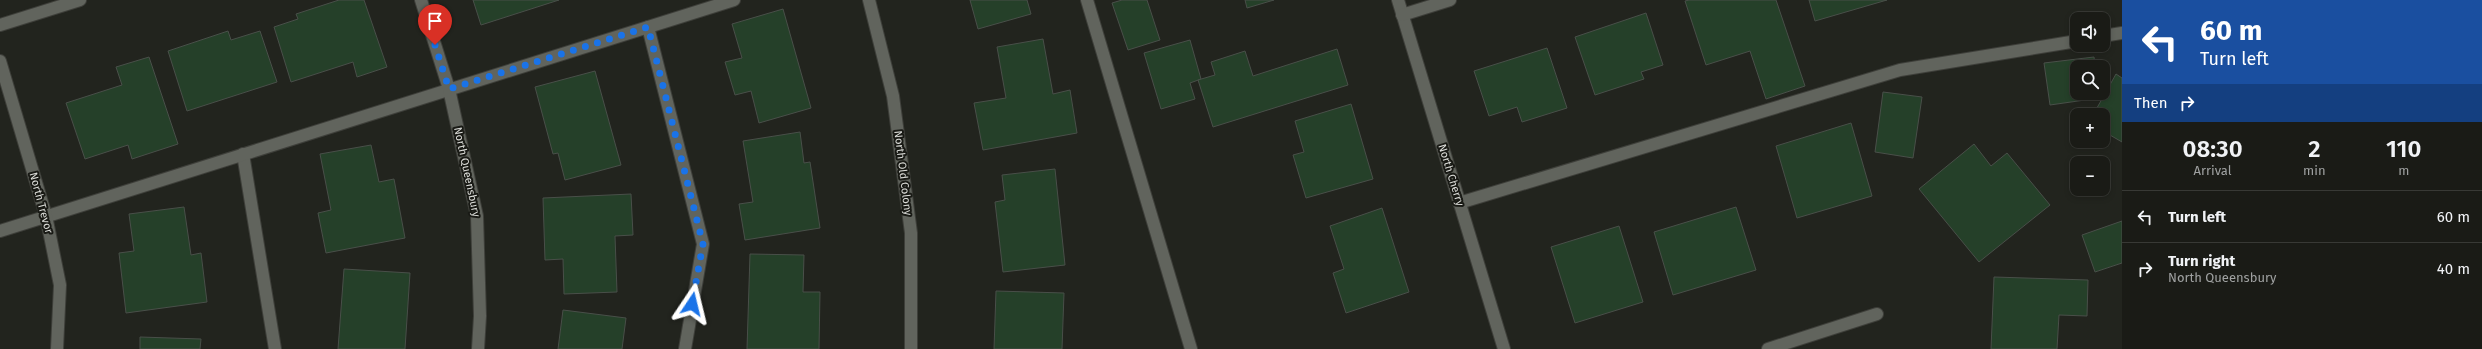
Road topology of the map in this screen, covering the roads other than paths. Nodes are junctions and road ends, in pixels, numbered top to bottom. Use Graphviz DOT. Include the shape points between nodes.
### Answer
graph roads {
  1 [pos="80,0"];
  2 [pos="421,0"];
  3 [pos="734,0"];
  4 [pos="869,0"];
  5 [pos="1087,0"];
  6 [pos="1398,0"];
  7 [pos="1450,0"];
  8 [pos="1402,15"];
  9 [pos="0,25"];
  10 [pos="648,27"];
  11 [pos="2122,33"];
  12 [pos="2110,35"];
  13 [pos="2070,42"];
  14 [pos="0,61"];
  15 [pos="449,89"];
  16 [pos="243,154"];
  17 [pos="1459,203"];
  18 [pos="46,216"];
  19 [pos="0,231"];
  20 [pos="1877,314"];
  21 [pos="57,349"];
  22 [pos="275,349"];
  23 [pos="478,349"];
  24 [pos="684,349"];
  25 [pos="911,349"];
  26 [pos="1191,349"];
  27 [pos="1504,349"];
  28 [pos="1768,349"];
  1 -- 9 [label="street"];
  2 -- 15 [label="street, North Queensbury"];
  3 -- 10 [label="street"];
  4 -- 25 [label="street, North Old Colony" via="893,96 910,233"];
  5 -- 26 [label="street"];
  6 -- 8 [label="street, North Cherry"];
  7 -- 8 [label="street"];
  8 -- 17 [label="street, North Cherry"];
  10 -- 15 [label="street"];
  10 -- 24 [label="street" via="703,244"];
  11 -- 12 [label="street"];
  13 -- 17 [label="street" via="1900,70"];
  14 -- 18 [label="street, North Trevor"];
  15 -- 16 [label="street"];
  15 -- 23 [label="street, North Queensbury" via="477,216 480,316"];
  16 -- 18 [label="street"];
  16 -- 22 [label="street"];
  17 -- 27 [label="street, North Cherry"];
  18 -- 19 [label="street"];
  18 -- 21 [label="street, North Trevor" via="60,285"];
  20 -- 28 [label="street"];
}
